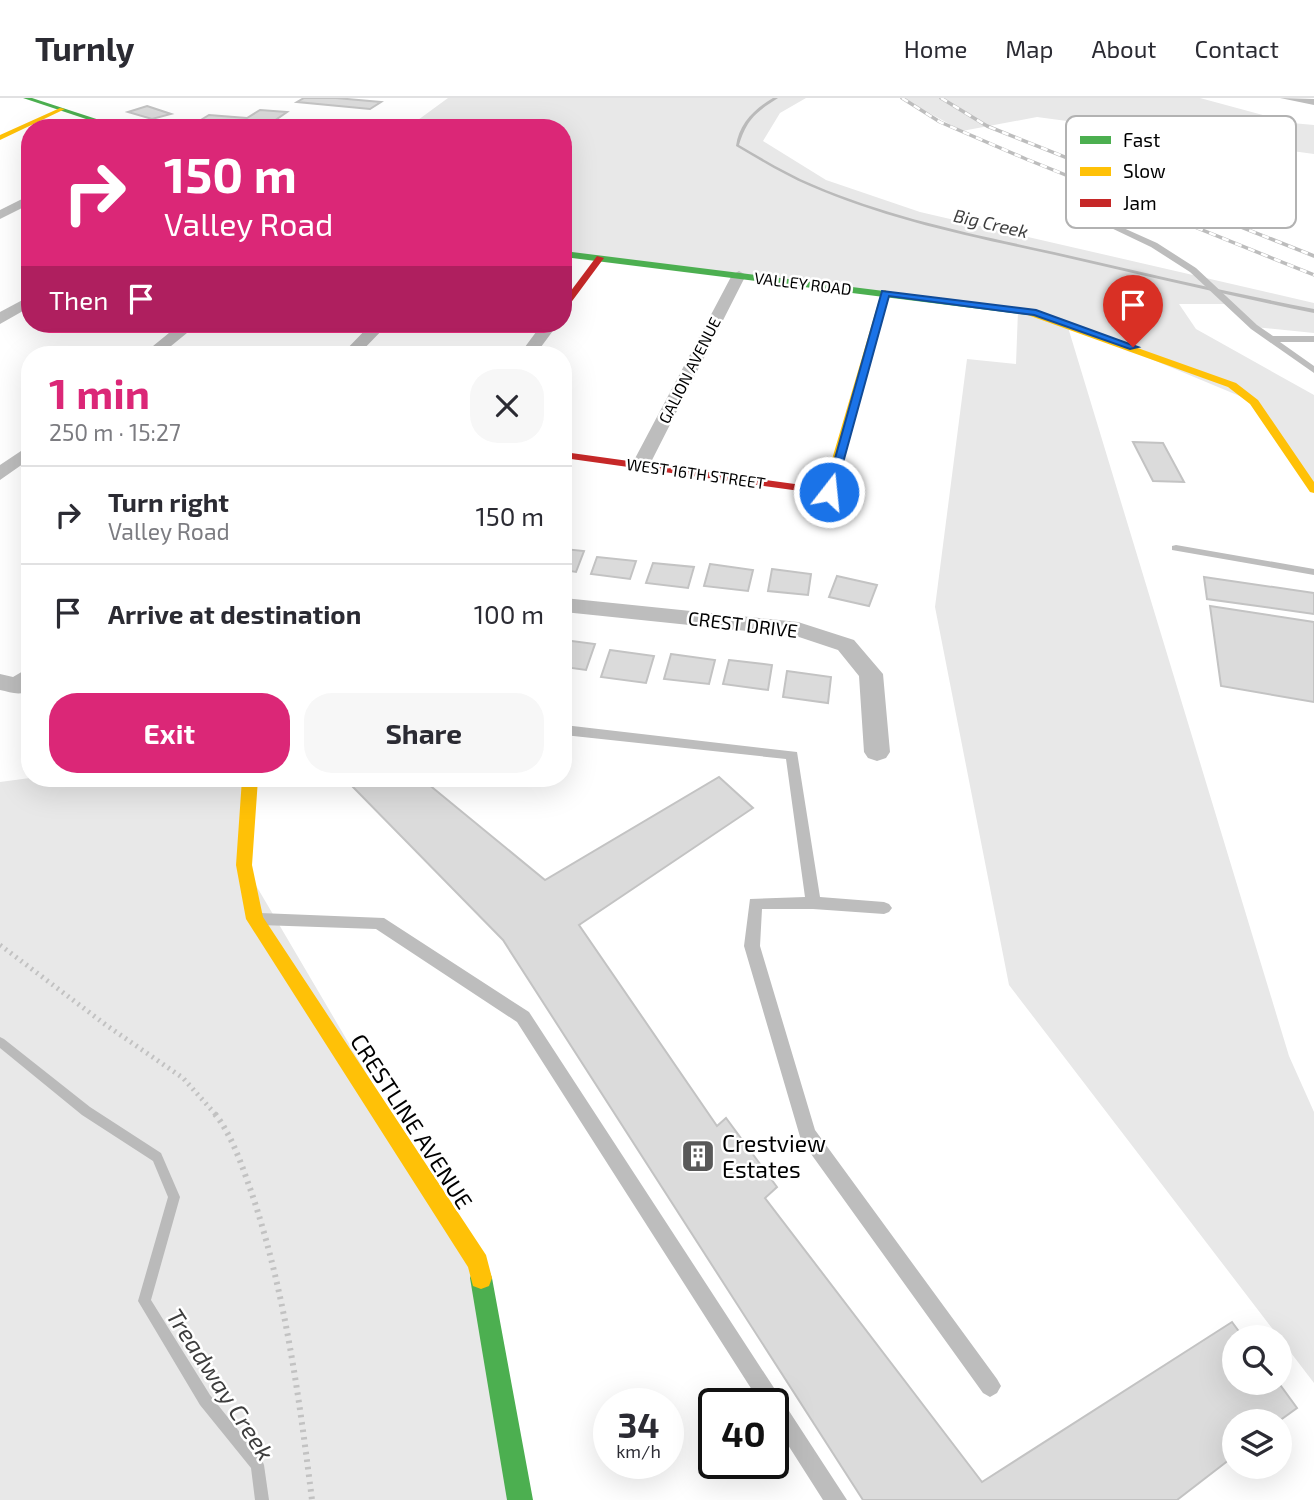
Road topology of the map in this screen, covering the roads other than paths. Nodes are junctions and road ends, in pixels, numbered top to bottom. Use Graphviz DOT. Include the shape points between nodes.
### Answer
graph roads {
  1 [pos="26,98"];
  2 [pos="1285,98"];
  3 [pos="1314,102"];
  4 [pos="62,109"];
  5 [pos="41,119"];
  6 [pos="93,119"];
  7 [pos="21,128"];
  8 [pos="0,138"];
  9 [pos="21,204"];
  10 [pos="0,215"];
  11 [pos="1118,228"];
  12 [pos="572,255"];
  13 [pos="600,258"];
  14 [pos="739,275"];
  15 [pos="885,293"];
  16 [pos="572,295"];
  17 [pos="21,306"];
  18 [pos="0,319"];
  19 [pos="178,333"];
  20 [pos="371,333"];
  21 [pos="1272,339"];
  22 [pos="1314,339"];
  23 [pos="162,346"];
  24 [pos="358,346"];
  25 [pos="1314,369"];
  26 [pos="572,456"];
  27 [pos="21,457"];
  28 [pos="640,466"];
  29 [pos="0,474"];
  30 [pos="1314,490"];
  31 [pos="1176,548"];
  32 [pos="1314,572"];
  33 [pos="572,606"];
  34 [pos="572,731"];
  35 [pos="877,752"];
  36 [pos="249,787"];
  37 [pos="813,903"];
  38 [pos="884,908"];
  39 [pos="255,919"];
  40 [pos="990,1386"];
  41 [pos="520,1500"];
  42 [pos="835,1500"];
  1 -- 4 [label="street"];
  2 -- 3 [label="street"];
  4 -- 5 [label="street"];
  4 -- 6 [label="street"];
  7 -- 8 [label="street"];
  9 -- 10 [label="street"];
  11 -- 21 [label="lane" via="1193,270"];
  12 -- 13 [label="street, VALLEY ROAD"];
  13 -- 14 [label="street, VALLEY ROAD"];
  13 -- 16 [label="street"];
  14 -- 15 [label="street, VALLEY ROAD"];
  14 -- 28 [label="street, GALION AVENUE"];
  15 -- 28 [label="street, WEST 16TH STREET" via="829,492"];
  15 -- 30 [label="street, VALLEY ROAD" via="1036,313 1232,385 1254,402"];
  17 -- 18 [label="street"];
  19 -- 23 [label="street"];
  20 -- 24 [label="street"];
  21 -- 22 [label="lane"];
  21 -- 25 [label="lane"];
  26 -- 28 [label="street, WEST 16TH STREET"];
  27 -- 29 [label="street"];
  31 -- 32 [label="lane"];
  33 -- 35 [label="street, CREST DRIVE" via="798,629 846,645 872,674"];
  34 -- 37 [label="lane" via="792,755"];
  36 -- 39 [label="street, CRESTLINE AVENUE" via="244,865"];
  37 -- 38 [label="lane"];
  37 -- 40 [label="lane" via="755,903 752,946 807,1134"];
  39 -- 41 [label="street, CRESTLINE AVENUE" via="478,1263"];
  39 -- 42 [label="lane" via="379,923 523,1017"];
}
